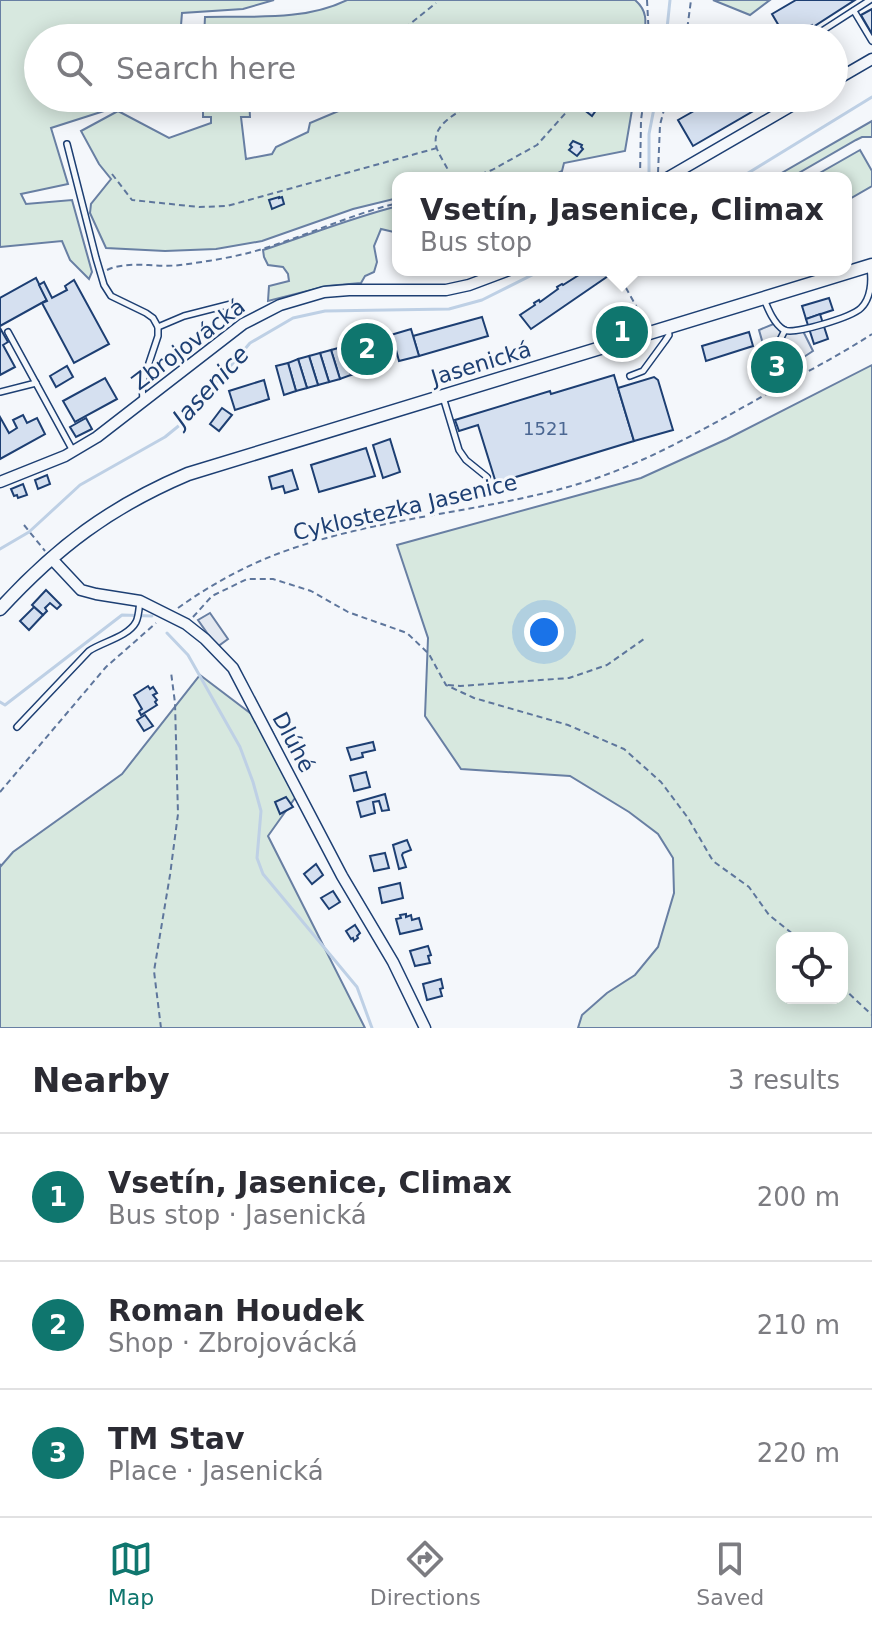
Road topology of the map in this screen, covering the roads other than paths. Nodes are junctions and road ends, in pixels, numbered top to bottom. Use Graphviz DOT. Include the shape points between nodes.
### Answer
graph roads {
  1 [pos="870,0"];
  2 [pos="854,10"];
  3 [pos="832,24"];
  4 [pos="872,41"];
  5 [pos="872,59"];
  6 [pos="848,73"];
  7 [pos="781,112"];
  8 [pos="67,144"];
  9 [pos="677,172"];
  10 [pos="871,266"];
  11 [pos="493,276"];
  12 [pos="837,276"];
  13 [pos="763,298"];
  14 [pos="231,304"];
  15 [pos="158,327"];
  16 [pos="668,327"];
  17 [pos="785,330"];
  18 [pos="8,332"];
  19 [pos="775,353"];
  20 [pos="630,376"];
  21 [pos="36,383"];
  22 [pos="0,392"];
  23 [pos="443,396"];
  24 [pos="144,402"];
  25 [pos="73,452"];
  26 [pos="487,477"];
  27 [pos="0,482"];
  28 [pos="51,558"];
  29 [pos="139,605"];
  30 [pos="0,609"];
  31 [pos="17,727"];
  32 [pos="425,1028"];
  1 -- 2 [label="lane"];
  2 -- 3 [label="lane"];
  2 -- 4 [label="lane"];
  5 -- 6 [label="street"];
  7 -- 9 [label="street"];
  8 -- 15 [label="lane" via="101,277 111,296 146,313"];
  10 -- 17 [label="lane" via="871,286 862,308 814,326"];
  11 -- 24 [label="street, Zbrojovácká" via="446,290 324,292 280,305 243,324"];
  12 -- 13 [label="street, Jasenická"];
  13 -- 16 [label="street, Jasenická"];
  13 -- 17 [label="lane"];
  14 -- 15 [label="lane"];
  15 -- 24 [label="lane" via="142,384"];
  16 -- 20 [label="lane" via="669,335 643,371"];
  16 -- 23 [label="street, Jasenická"];
  17 -- 19 [label="lane"];
  18 -- 21 [label="lane"];
  21 -- 22 [label="lane"];
  21 -- 25 [label="lane"];
  23 -- 26 [label="lane" via="459,450"];
  23 -- 28 [label="street, Jasenická" via="188,474 138,496"];
  24 -- 25 [label="street, Zbrojovácká"];
  25 -- 27 [label="street, Zbrojovácká"];
  28 -- 29 [label="street, Dlúhé" via="81,590"];
  28 -- 30 [label="street, Jasenická"];
  29 -- 31 [label="lane" via="133,626 89,651"];
  29 -- 32 [label="street, Dlúhé" via="186,624 233,668"];
}
